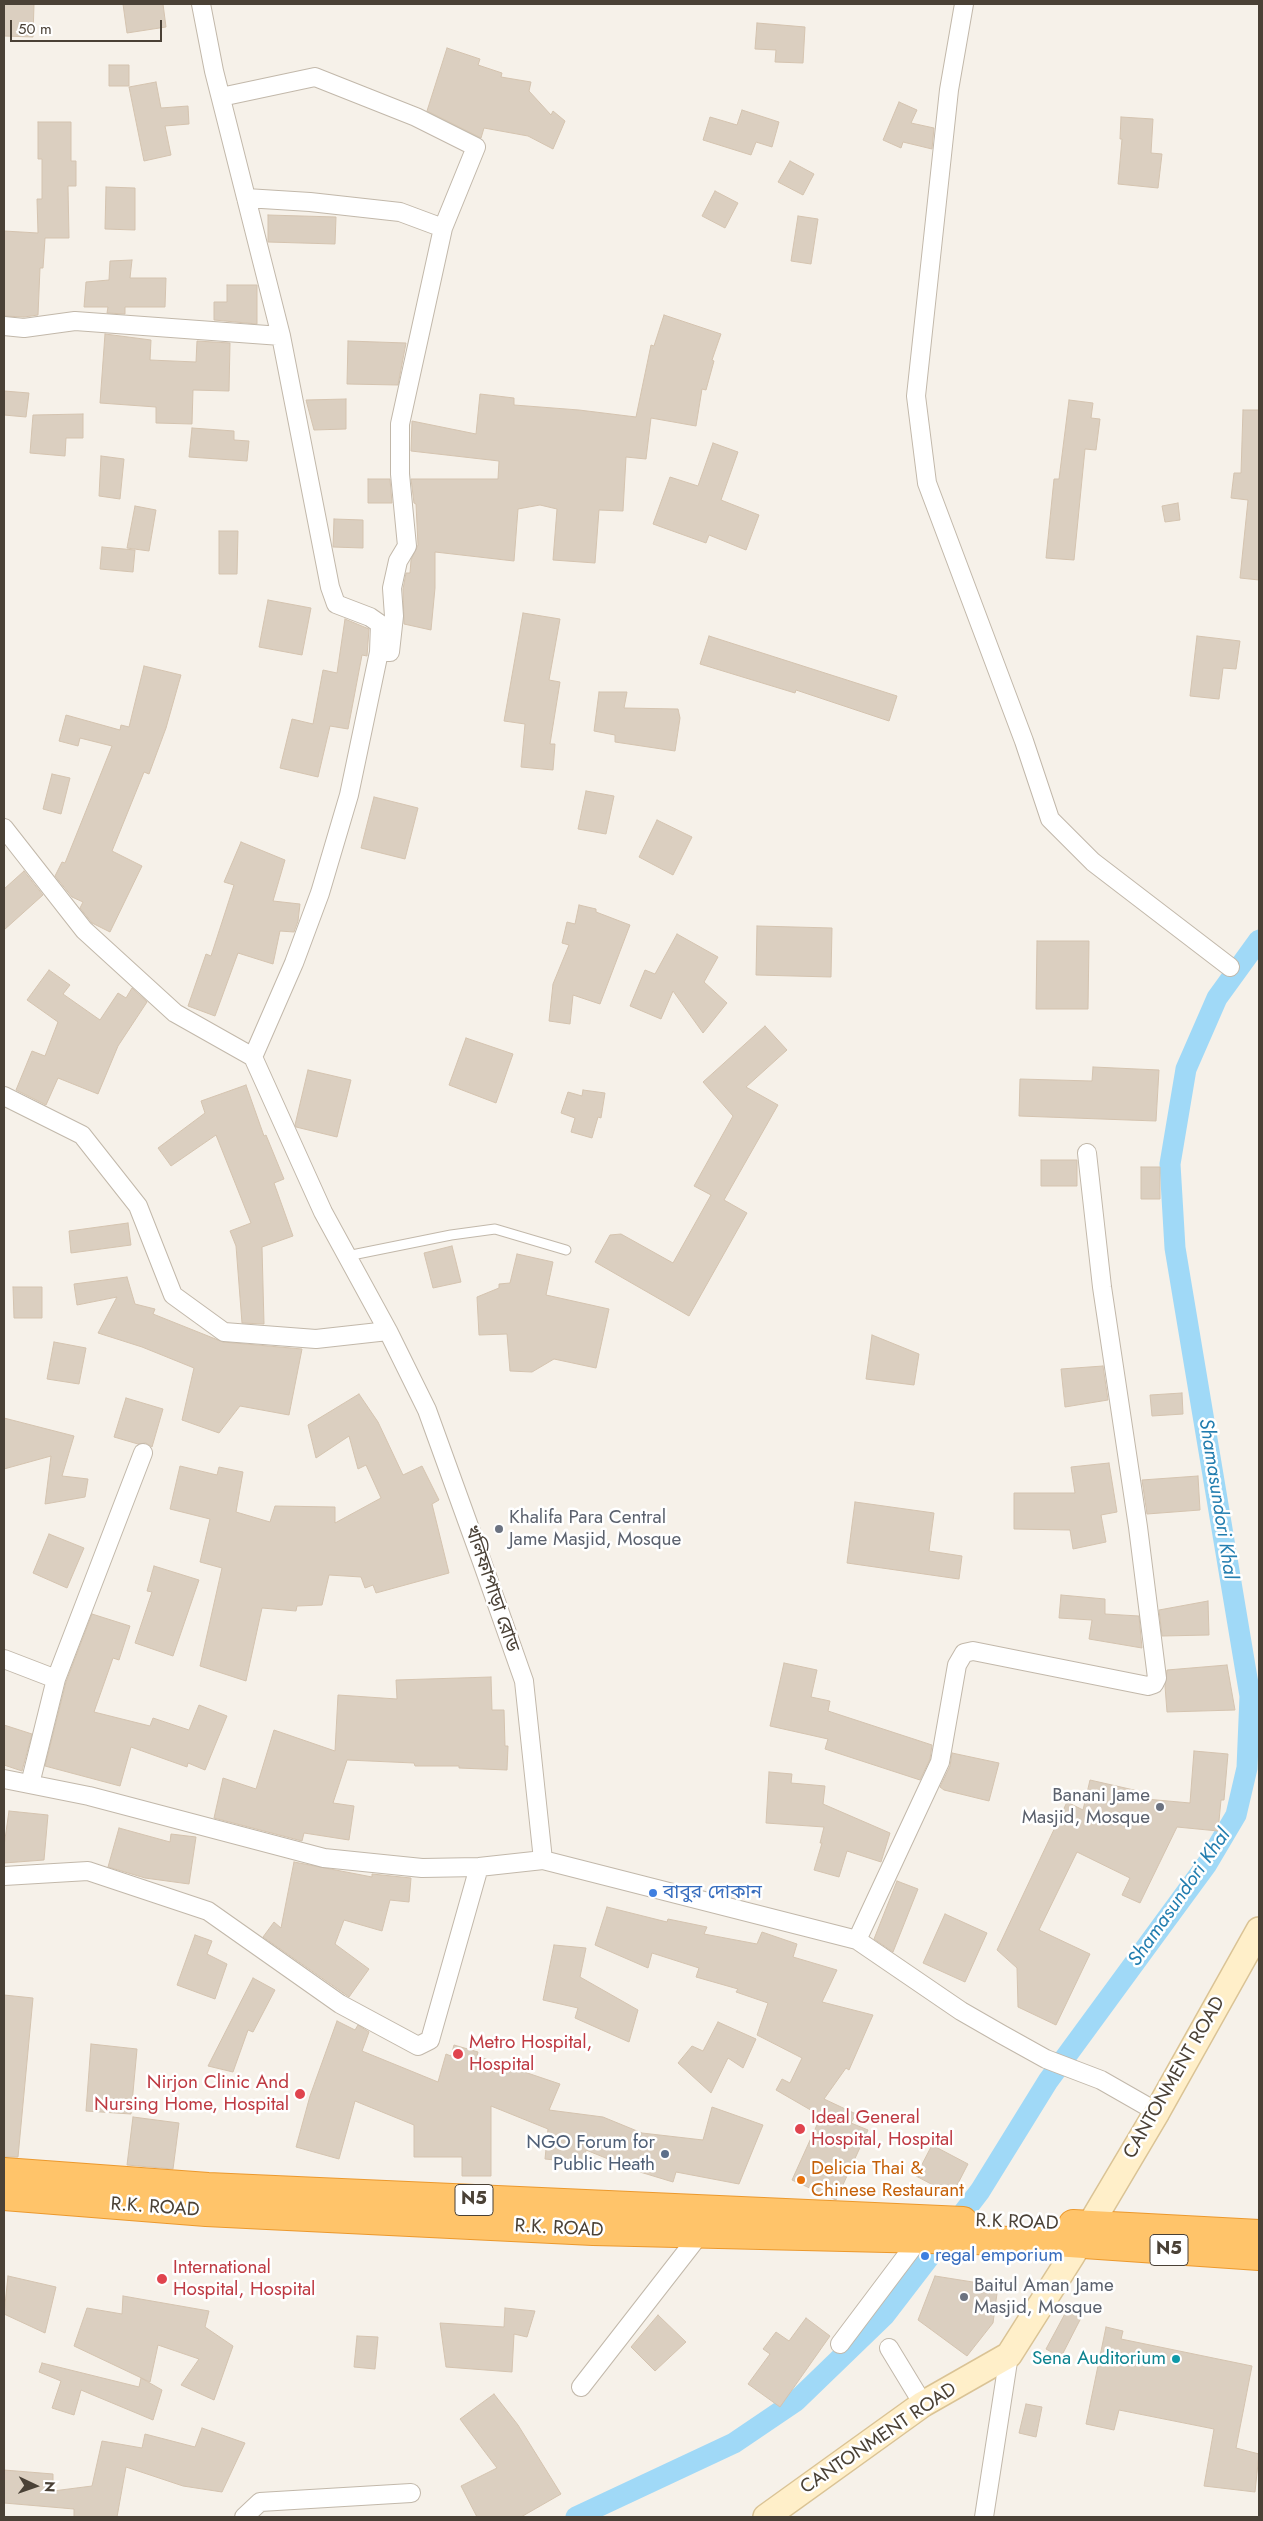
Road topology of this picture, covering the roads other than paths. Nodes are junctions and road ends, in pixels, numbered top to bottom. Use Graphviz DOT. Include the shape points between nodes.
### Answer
graph roads {
  1 [pos="201,4"];
  2 [pos="964,4"];
  3 [pos="221,97"];
  4 [pos="246,198"];
  5 [pos="443,228"];
  6 [pos="4,326"];
  7 [pos="281,336"];
  8 [pos="379,652"];
  9 [pos="4,828"];
  10 [pos="1230,967"];
  11 [pos="253,1057"];
  12 [pos="4,1096"];
  13 [pos="1087,1153"];
  14 [pos="566,1250"];
  15 [pos="347,1256"];
  16 [pos="388,1331"];
  17 [pos="142,1453"];
  18 [pos="4,1660"];
  19 [pos="56,1679"];
  20 [pos="4,1779"];
  21 [pos="30,1784"];
  22 [pos="543,1860"];
  23 [pos="479,1867"];
  24 [pos="4,1876"];
  25 [pos="1259,1930"];
  26 [pos="857,1940"];
  27 [pos="1157,2112"];
  28 [pos="4,2172"];
  29 [pos="4,2196"];
  30 [pos="933,2232"];
  31 [pos="1017,2232"];
  32 [pos="700,2234"];
  33 [pos="1259,2234"];
  34 [pos="1075,2237"];
  35 [pos="1259,2256"];
  36 [pos="840,2344"];
  37 [pos="889,2348"];
  38 [pos="1010,2356"];
  39 [pos="581,2387"];
  40 [pos="923,2404"];
  41 [pos="411,2493"];
  42 [pos="244,2517"];
  43 [pos="766,2517"];
  44 [pos="984,2517"];
  1 -- 3 [label="street"];
  2 -- 10 [label="street" via="949,90 916,396 927,483 1050,819 1093,862"];
  3 -- 4 [label="street"];
  3 -- 5 [label="street" via="315,77 416,117 476,147"];
  4 -- 5 [label="street" via="400,212"];
  4 -- 7 [label="street"];
  5 -- 8 [label="street" via="400,424 400,474 407,546 398,561 392,588 394,616 390,652"];
  6 -- 7 [label="street" via="24,328 75,321"];
  7 -- 8 [label="street" via="330,587 336,604 380,624"];
  8 -- 11 [label="street" via="349,795 320,893"];
  9 -- 11 [label="street" via="84,930 175,1013"];
  11 -- 15 [label="street, খলিফাপাড়া রোড" via="323,1212"];
  12 -- 16 [label="street" via="82,1135 138,1206 173,1295 224,1332 316,1339"];
  13 -- 26 [label="street" via="1102,1287 1157,1678 1148,1686 973,1651 964,1653 957,1665 940,1762"];
  14 -- 15 [label="lane" via="496,1229"];
  15 -- 16 [label="street, খলিফাপাড়া রোড"];
  16 -- 22 [label="street, খলিফাপাড়া রোড" via="427,1410 524,1682"];
  17 -- 19 [label="street"];
  18 -- 19 [label="street"];
  19 -- 21 [label="street"];
  20 -- 21 [label="street"];
  21 -- 23 [label="street" via="89,1796 324,1858 422,1868"];
  22 -- 23 [label="street"];
  22 -- 26 [label="street"];
  23 -- 24 [label="street" via="430,2040 418,2046 340,2004 208,1911 88,1871"];
  25 -- 27 [label="main road, CANTONMENT ROAD"];
  26 -- 27 [label="street" via="961,2011 1046,2059 1101,2080"];
  27 -- 34 [label="main road, CANTONMENT ROAD"];
  28 -- 30 [label="highway, R.K. ROAD / N5" via="208,2188"];
  29 -- 32 [label="highway, R.K. ROAD / N5" via="206,2212"];
  30 -- 31 [label="highway, R.K ROAD / N5"];
  30 -- 32 [label="highway, R.K. ROAD / N5"];
  30 -- 36 [label="street"];
  31 -- 34 [label="highway, R.K ROAD / N5"];
  31 -- 34 [label="highway, N5"];
  32 -- 39 [label="street"];
  33 -- 34 [label="highway, N5"];
  34 -- 35 [label="highway, N5"];
  34 -- 38 [label="main road, CANTONMENT ROAD"];
  37 -- 40 [label="street"];
  38 -- 40 [label="main road, CANTONMENT ROAD"];
  38 -- 44 [label="street"];
  40 -- 43 [label="main road, CANTONMENT ROAD"];
  41 -- 42 [label="street" via="260,2502"];
}
